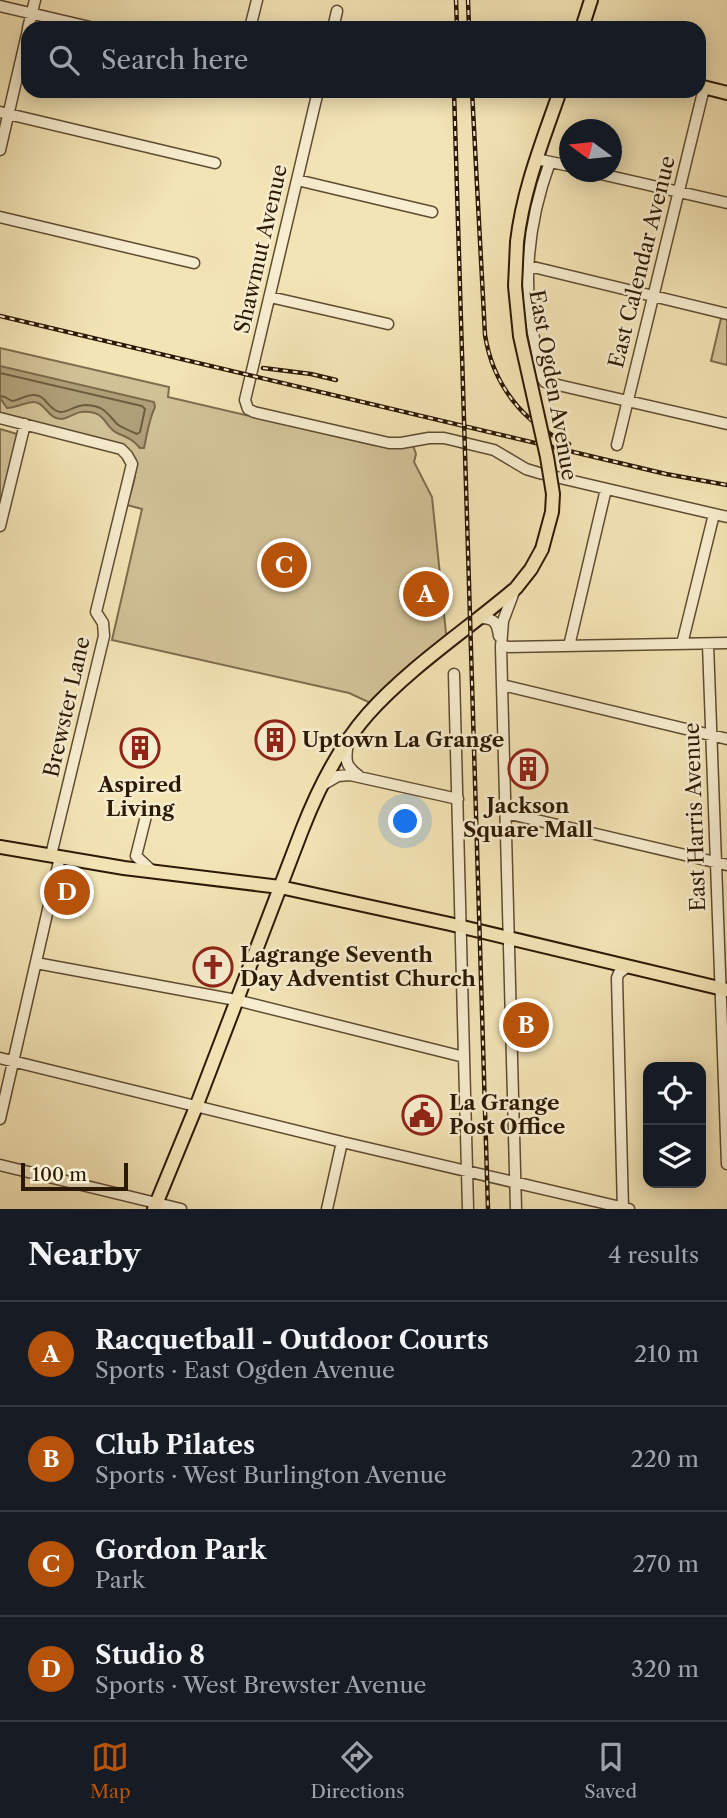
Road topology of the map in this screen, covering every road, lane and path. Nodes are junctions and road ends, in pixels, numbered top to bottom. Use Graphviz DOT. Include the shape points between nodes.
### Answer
graph roads {
  1 [pos="35,0"];
  2 [pos="257,0"];
  3 [pos="591,0"];
  4 [pos="0,6"];
  5 [pos="337,11"];
  6 [pos="32,13"];
  7 [pos="30,21"];
  8 [pos="65,21"];
  9 [pos="252,21"];
  10 [pos="335,21"];
  11 [pos="584,21"];
  12 [pos="21,54"];
  13 [pos="706,88"];
  14 [pos="727,93"];
  15 [pos="316,98"];
  16 [pos="558,98"];
  17 [pos="700,98"];
  18 [pos="4,113"];
  19 [pos="0,150"];
  20 [pos="550,162"];
  21 [pos="215,163"];
  22 [pos="535,163"];
  23 [pos="559,164"];
  24 [pos="622,179"];
  25 [pos="297,180"];
  26 [pos="679,192"];
  27 [pos="727,203"];
  28 [pos="432,212"];
  29 [pos="0,217"];
  30 [pos="194,263"];
  31 [pos="528,266"];
  32 [pos="270,297"];
  33 [pos="654,297"];
  34 [pos="727,314"];
  35 [pos="388,324"];
  36 [pos="627,401"];
  37 [pos="0,418"];
  38 [pos="25,424"];
  39 [pos="727,424"];
  40 [pos="617,445"];
  41 [pos="606,489"];
  42 [pos="714,514"];
  43 [pos="727,517"];
  44 [pos="0,526"];
  45 [pos="516,588"];
  46 [pos="480,618"];
  47 [pos="727,643"];
  48 [pos="682,644"];
  49 [pos="708,644"];
  50 [pos="569,646"];
  51 [pos="501,647"];
  52 [pos="454,674"];
  53 [pos="502,685"];
  54 [pos="712,735"];
  55 [pos="727,738"];
  56 [pos="348,741"];
  57 [pos="359,776"];
  58 [pos="321,787"];
  59 [pos="458,799"];
  60 [pos="506,813"];
  61 [pos="146,816"];
  62 [pos="0,846"];
  63 [pos="56,856"];
  64 [pos="722,864"];
  65 [pos="156,872"];
  66 [pos="280,887"];
  67 [pos="460,927"];
  68 [pos="509,939"];
  69 [pos="36,963"];
  70 [pos="628,966"];
  71 [pos="724,989"];
  72 [pos="236,1000"];
  73 [pos="464,1057"];
  74 [pos="0,1058"];
  75 [pos="13,1062"];
  76 [pos="196,1107"];
  77 [pos="0,1119"];
  78 [pos="727,1127"];
  79 [pos="342,1142"];
  80 [pos="727,1164"];
  81 [pos="0,1165"];
  82 [pos="467,1171"];
  83 [pos="515,1182"];
  84 [pos="156,1206"];
  85 [pos="181,1209"];
  86 [pos="327,1209"];
  87 [pos="468,1209"];
  88 [pos="516,1209"];
  89 [pos="625,1209"];
  1 -- 6 [label="street"];
  2 -- 9 [label="street"];
  3 -- 11 [label="main road"];
  4 -- 6 [label="street"];
  5 -- 10 [label="street"];
  6 -- 7 [label="street"];
  6 -- 8 [label="street"];
  12 -- 18 [label="street"];
  13 -- 14 [label="main road"];
  15 -- 25 [label="street, Shawmut Avenue"];
  16 -- 22 [label="main road, East Ogden Avenue"];
  17 -- 26 [label="street, East Calendar Avenue"];
  18 -- 19 [label="street"];
  18 -- 21 [label="street"];
  20 -- 22 [label="street"];
  20 -- 23 [label="street"];
  20 -- 31 [label="street" via="536,207"];
  22 -- 45 [label="main road, East Ogden Avenue, bridge" via="519,224 515,286 552,503 542,549"];
  24 -- 26 [label="street"];
  25 -- 28 [label="street"];
  25 -- 32 [label="street, Shawmut Avenue"];
  26 -- 27 [label="street"];
  26 -- 33 [label="street, East Calendar Avenue"];
  29 -- 30 [label="street"];
  31 -- 33 [label="street"];
  31 -- 36 [label="street" via="532,329 542,379"];
  32 -- 35 [label="street"];
  32 -- 41 [label="street, Shawmut Avenue" via="245,400 248,409 389,443 437,437 478,445 500,452 526,469"];
  33 -- 34 [label="street"];
  33 -- 36 [label="street, East Calendar Avenue"];
  36 -- 39 [label="street"];
  36 -- 40 [label="street, East Calendar Avenue"];
  37 -- 38 [label="street, Brewster Lane"];
  38 -- 44 [label="street"];
  38 -- 63 [label="street, Brewster Lane" via="121,449 132,464 96,612 104,636"];
  41 -- 42 [label="street"];
  41 -- 50 [label="street"];
  42 -- 43 [label="street"];
  42 -- 48 [label="street"];
  45 -- 46 [label="main road, East Ogden Avenue"];
  45 -- 51 [label="street" via="503,621"];
  46 -- 51 [label="street" via="495,622"];
  46 -- 56 [label="main road, East Ogden Avenue" via="401,681"];
  47 -- 49 [label="street"];
  48 -- 49 [label="street"];
  48 -- 50 [label="street"];
  49 -- 54 [label="street, East Harris Avenue"];
  50 -- 51 [label="street"];
  51 -- 53 [label="street"];
  52 -- 59 [label="street"];
  53 -- 54 [label="street"];
  53 -- 60 [label="street"];
  54 -- 55 [label="street"];
  54 -- 64 [label="street, East Harris Avenue"];
  56 -- 57 [label="street" via="346,763"];
  56 -- 58 [label="main road, East Ogden Avenue"];
  57 -- 58 [label="street" via="339,776"];
  57 -- 59 [label="street"];
  58 -- 66 [label="main road, East Ogden Avenue"];
  59 -- 67 [label="street"];
  60 -- 64 [label="street"];
  60 -- 68 [label="street"];
  61 -- 65 [label="street" via="136,856"];
  62 -- 63 [label="main road"];
  63 -- 65 [label="main road"];
  63 -- 69 [label="street, Brewster Lane"];
  64 -- 71 [label="street, East Harris Avenue"];
  65 -- 66 [label="main road"];
  66 -- 67 [label="main road"];
  66 -- 72 [label="main road, East Ogden Avenue"];
  67 -- 68 [label="main road"];
  67 -- 73 [label="street"];
  68 -- 70 [label="main road"];
  68 -- 83 [label="street"];
  69 -- 72 [label="street"];
  69 -- 75 [label="street, Brewster Lane"];
  70 -- 71 [label="main road"];
  70 -- 89 [label="street" via="617,978"];
  71 -- 78 [label="street, East Harris Avenue"];
  72 -- 73 [label="street"];
  72 -- 76 [label="main road, East Ogden Avenue"];
  73 -- 82 [label="street"];
  74 -- 75 [label="street"];
  75 -- 76 [label="street"];
  75 -- 77 [label="street, Brewster Lane"];
  76 -- 79 [label="street"];
  76 -- 84 [label="main road, East Ogden Avenue"];
  78 -- 80 [label="street, East Harris Avenue"];
  79 -- 82 [label="street"];
  79 -- 86 [label="street"];
  81 -- 84 [label="street"];
  82 -- 83 [label="street"];
  82 -- 87 [label="street"];
  83 -- 88 [label="street"];
  83 -- 89 [label="street"];
  84 -- 85 [label="street"];
}
